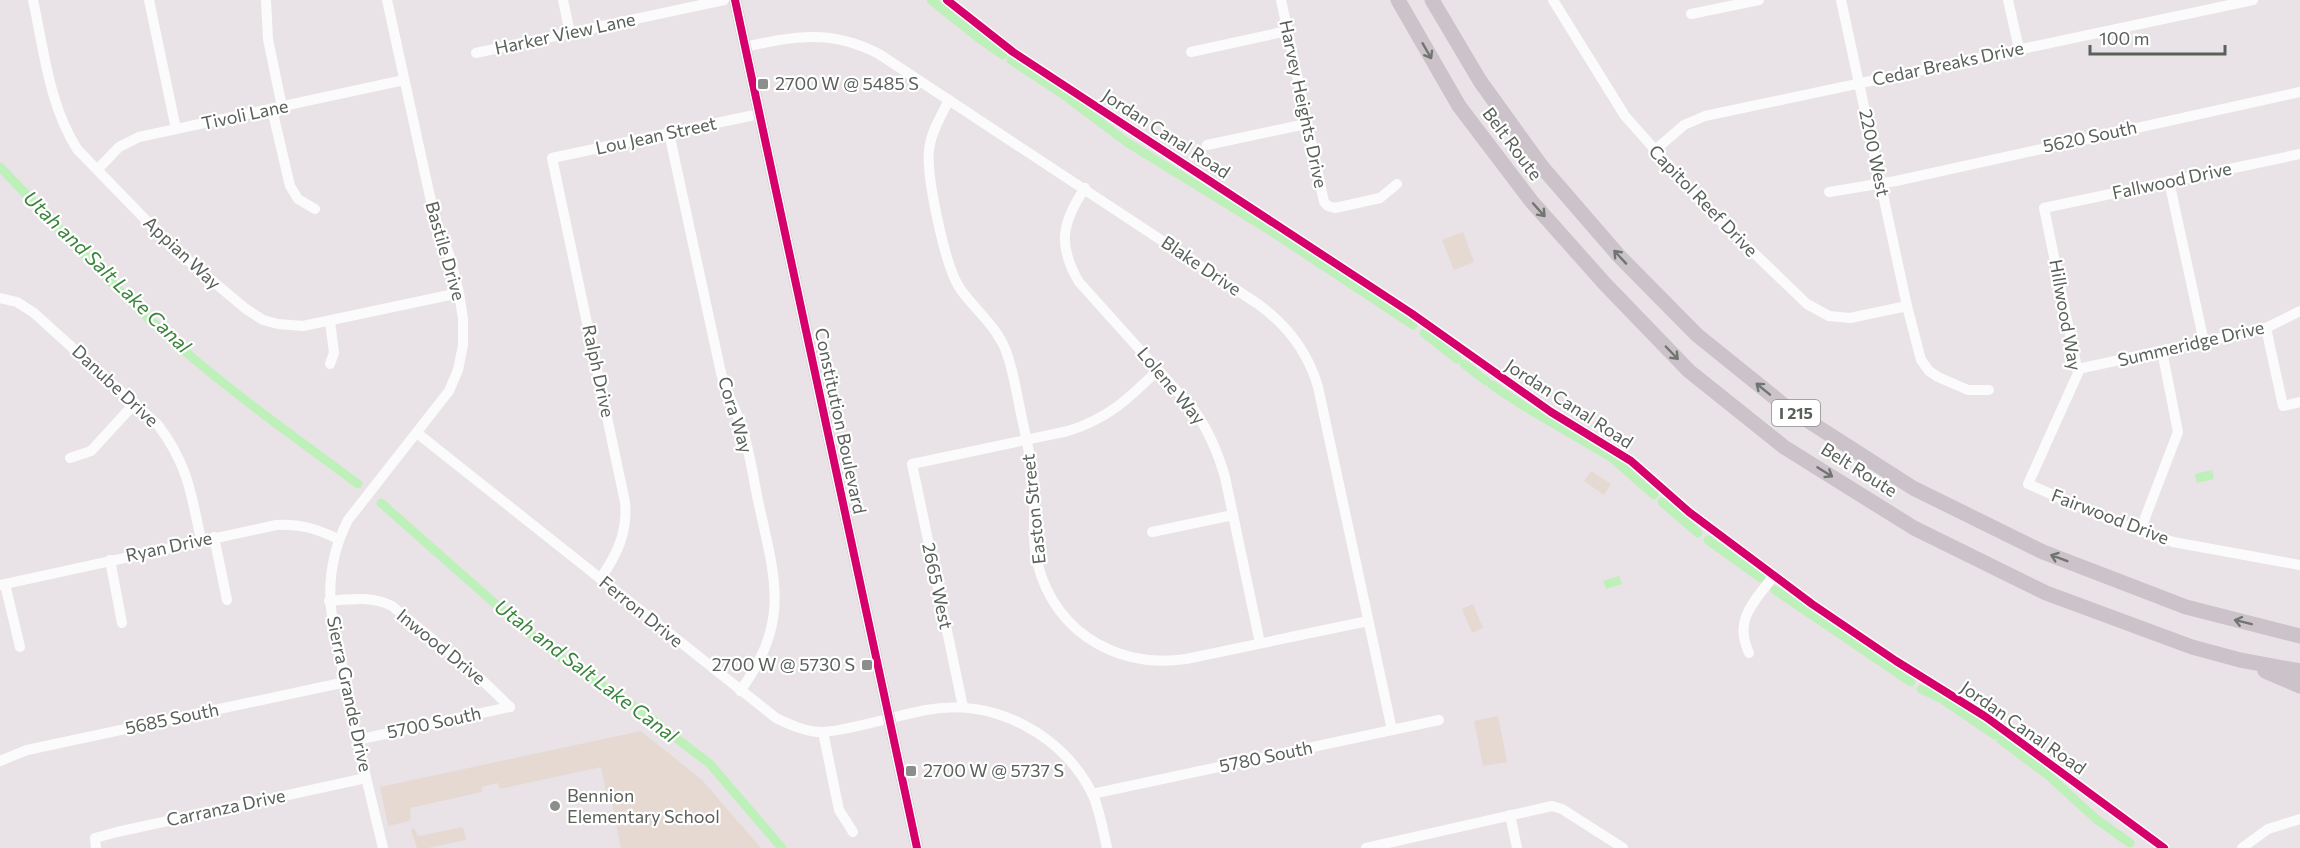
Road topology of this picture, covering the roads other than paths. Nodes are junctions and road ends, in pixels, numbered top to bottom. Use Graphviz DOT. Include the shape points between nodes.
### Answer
graph roads {
  1 [pos="33,0"];
  2 [pos="149,0"];
  3 [pos="266,0"];
  4 [pos="387,0"];
  5 [pos="562,0"];
  6 [pos="724,0"];
  7 [pos="735,0"];
  8 [pos="947,0"];
  9 [pos="1281,0"];
  10 [pos="1398,0"];
  11 [pos="1432,0"];
  12 [pos="1553,0"];
  13 [pos="1758,0"];
  14 [pos="1841,0"];
  15 [pos="2008,0"];
  16 [pos="2253,0"];
  17 [pos="1691,14"];
  18 [pos="1287,31"];
  19 [pos="570,33"];
  20 [pos="744,47"];
  21 [pos="2019,49"];
  22 [pos="476,52"];
  23 [pos="1191,52"];
  24 [pos="404,80"];
  25 [pos="1859,83"];
  26 [pos="2300,92"];
  27 [pos="949,100"];
  28 [pos="277,108"];
  29 [pos="759,114"];
  30 [pos="1306,124"];
  31 [pos="176,129"];
  32 [pos="669,133"];
  33 [pos="1208,145"];
  34 [pos="1654,151"];
  35 [pos="2300,154"];
  36 [pos="552,158"];
  37 [pos="97,170"];
  38 [pos="2169,182"];
  39 [pos="1880,183"];
  40 [pos="1397,184"];
  41 [pos="1085,188"];
  42 [pos="1829,192"];
  43 [pos="2044,208"];
  44 [pos="315,209"];
  45 [pos="459,293"];
  46 [pos="0,298"];
  47 [pos="1907,306"];
  48 [pos="2300,311"];
  49 [pos="330,321"];
  50 [pos="2266,328"];
  51 [pos="2204,342"];
  52 [pos="2162,351"];
  53 [pos="330,364"];
  54 [pos="2078,369"];
  55 [pos="1158,370"];
  56 [pos="1989,390"];
  57 [pos="2300,402"];
  58 [pos="135,403"];
  59 [pos="417,433"];
  60 [pos="1026,440"];
  61 [pos="70,459"];
  62 [pos="2028,484"];
  63 [pos="1233,515"];
  64 [pos="2140,531"];
  65 [pos="1152,532"];
  66 [pos="214,537"];
  67 [pos="338,539"];
  68 [pos="201,540"];
  69 [pos="110,560"];
  70 [pos="2300,565"];
  71 [pos="1774,575"];
  72 [pos="600,579"];
  73 [pos="3,585"];
  74 [pos="227,600"];
  75 [pos="329,600"];
  76 [pos="1368,621"];
  77 [pos="122,623"];
  78 [pos="2300,636"];
  79 [pos="1260,643"];
  80 [pos="20,647"];
  81 [pos="1749,653"];
  82 [pos="2240,660"];
  83 [pos="2300,671"];
  84 [pos="346,682"];
  85 [pos="2300,686"];
  86 [pos="740,691"];
  87 [pos="510,707"];
  88 [pos="963,707"];
  89 [pos="889,718"];
  90 [pos="1439,720"];
  91 [pos="1392,730"];
  92 [pos="823,732"];
  93 [pos="357,740"];
  94 [pos="0,761"];
  95 [pos="366,778"];
  96 [pos="1092,794"];
  97 [pos="1510,815"];
  98 [pos="2300,819"];
  99 [pos="853,832"];
  100 [pos="1414,843"];
  101 [pos="96,848"];
  102 [pos="383,848"];
  103 [pos="917,848"];
  104 [pos="1107,848"];
  105 [pos="1366,848"];
  106 [pos="1517,848"];
  107 [pos="1623,848"];
  108 [pos="2164,848"];
  109 [pos="2242,848"];
  1 -- 37 [label="street, Appian Way" via="61,120 77,149"];
  2 -- 31 [label="street"];
  3 -- 28 [label="street"];
  4 -- 24 [label="street, Bastile Drive"];
  5 -- 19 [label="street"];
  6 -- 19 [label="street, Harker View Lane"];
  7 -- 20 [label="main road, Constitution Boulevard"];
  8 -- 71 [label="street, Jordan Canal Road" via="1013,52 1411,313 1551,411 1617,451 1689,512"];
  9 -- 18 [label="street, Harvey Heights Drive"];
  10 -- 82 [label="highway, Belt Route / I 215, one-way" via="1459,106 1532,202 1689,370 1784,447 1914,528 2046,593 2192,647"];
  78 -- 11 [label="highway, Belt Route / I 215, one-way" via="2186,607 2043,552 1913,488 1785,406 1697,335 1618,256 1528,148 1480,81"];
  12 -- 34 [label="street, Capitol Reef Drive" via="1614,100"];
  13 -- 17 [label="street"];
  14 -- 25 [label="street, 2200 West"];
  15 -- 21 [label="street"];
  16 -- 21 [label="street, Cedar Breaks Drive"];
  18 -- 23 [label="street"];
  18 -- 30 [label="street, Harvey Heights Drive"];
  19 -- 22 [label="street, Harker View Lane"];
  20 -- 27 [label="street, Blake Drive" via="803,36 847,40 879,54"];
  20 -- 29 [label="main road, Constitution Boulevard"];
  21 -- 25 [label="street, Cedar Breaks Drive"];
  24 -- 28 [label="street, Tivoli Lane"];
  24 -- 45 [label="street, Bastile Drive" via="434,215"];
  25 -- 34 [label="street, Cedar Breaks Drive" via="1705,116 1684,125"];
  25 -- 39 [label="street, 2200 West"];
  26 -- 39 [label="street, 5620 South"];
  27 -- 41 [label="street, Blake Drive"];
  27 -- 60 [label="street, Easton Street" via="929,150 930,182 944,244 958,285 1005,347"];
  28 -- 31 [label="street, Tivoli Lane"];
  28 -- 44 [label="street" via="290,186 298,199"];
  29 -- 32 [label="street, Lou Jean Street"];
  29 -- 89 [label="main road, Constitution Boulevard"];
  30 -- 33 [label="street"];
  30 -- 40 [label="street, Harvey Heights Drive" via="1328,207 1380,198"];
  31 -- 37 [label="street, Tivoli Lane" via="130,140"];
  32 -- 36 [label="street, Lou Jean Street"];
  32 -- 86 [label="street, Cora Way" via="722,374 743,432 774,578 775,608 770,635 757,666"];
  34 -- 47 [label="street, Capitol Reef Drive" via="1728,230 1814,309 1829,316 1850,318"];
  35 -- 38 [label="street, Fallwood Drive"];
  36 -- 72 [label="street, Ralph Drive" via="625,502 626,519 620,544"];
  37 -- 49 [label="street, Appian Way" via="173,248 246,309 263,320 285,325"];
  38 -- 43 [label="street, Fallwood Drive"];
  38 -- 51 [label="street"];
  39 -- 42 [label="street, 5620 South"];
  39 -- 47 [label="street, 2200 West"];
  41 -- 55 [label="street, Lolene Way" via="1065,226 1071,269"];
  41 -- 76 [label="street, Blake Drive" via="1258,304 1294,339 1318,387"];
  43 -- 54 [label="street, Hillwood Way"];
  45 -- 49 [label="street, Appian Way"];
  45 -- 59 [label="street, Bastile Drive" via="462,358 448,391"];
  46 -- 58 [label="street, Danube Drive" via="17,302 34,313"];
  47 -- 56 [label="street, 2200 West" via="1921,360 1929,371 1968,390"];
  48 -- 50 [label="street, Summeridge Drive"];
  49 -- 53 [label="street" via="334,353"];
  50 -- 51 [label="street, Summeridge Drive"];
  50 -- 57 [label="street" via="2283,406"];
  51 -- 52 [label="street, Summeridge Drive"];
  52 -- 54 [label="street, Summeridge Drive"];
  52 -- 64 [label="street" via="2178,432"];
  54 -- 62 [label="street, Hillwood Way" via="2078,377"];
  55 -- 60 [label="street" via="1098,420"];
  55 -- 63 [label="street, Lolene Way" via="1208,431 1219,455"];
  58 -- 61 [label="street" via="91,451"];
  58 -- 68 [label="street, Danube Drive" via="158,425 179,457"];
  59 -- 67 [label="street, Bastile Drive" via="358,507"];
  59 -- 72 [label="street, Ferron Drive"];
  60 -- 79 [label="street, Easton Street" via="1034,482 1034,544 1040,571 1056,605 1084,635 1130,658 1163,661"];
  60 -- 88 [label="street, 2665 West" via="912,464"];
  62 -- 64 [label="street, Fairwood Drive"];
  63 -- 65 [label="street"];
  63 -- 79 [label="street, Lolene Way"];
  64 -- 70 [label="street, Fairwood Drive" via="2173,542"];
  66 -- 67 [label="street, Ryan Drive" via="290,524"];
  66 -- 68 [label="street, Ryan Drive"];
  66 -- 74 [label="street"];
  67 -- 75 [label="street, Sierra Grande Drive"];
  68 -- 69 [label="street, Ryan Drive"];
  69 -- 73 [label="street, Ryan Drive"];
  69 -- 77 [label="street"];
  71 -- 81 [label="street" via="1743,622 1742,636"];
  71 -- 108 [label="street, Jordan Canal Road" via="1890,658 1986,717"];
  72 -- 86 [label="street, Ferron Drive"];
  73 -- 80 [label="street"];
  75 -- 84 [label="street, Sierra Grande Drive"];
  75 -- 87 [label="street, Inwood Drive" via="368,598 392,606"];
  76 -- 79 [label="street, Easton Street"];
  76 -- 91 [label="street, Blake Drive"];
  82 -- 83 [label="highway, Belt Route / I 215"];
  82 -- 85 [label="highway"];
  84 -- 93 [label="street, Sierra Grande Drive"];
  84 -- 94 [label="street, 5685 South" via="27,750"];
  86 -- 92 [label="street, Ferron Drive" via="776,718"];
  87 -- 93 [label="street, 5700 South"];
  88 -- 89 [label="street, Ferron Drive" via="927,709"];
  88 -- 96 [label="street, Ferron Drive" via="999,714 1031,728 1060,752"];
  89 -- 92 [label="street, Ferron Drive"];
  89 -- 103 [label="main road, Constitution Boulevard"];
  90 -- 91 [label="street, 5780 South"];
  91 -- 96 [label="street, 5780 South"];
  92 -- 99 [label="street" via="839,810"];
  93 -- 95 [label="street, Sierra Grande Drive"];
  95 -- 101 [label="street, Carranza Drive" via="117,832 95,838"];
  95 -- 102 [label="street, Sierra Grande Drive"];
  96 -- 104 [label="street, Ferron Drive"];
  97 -- 100 [label="street"];
  97 -- 106 [label="street"];
  97 -- 107 [label="street" via="1557,807"];
  98 -- 109 [label="street" via="2268,830"];
  100 -- 105 [label="street"];
}
